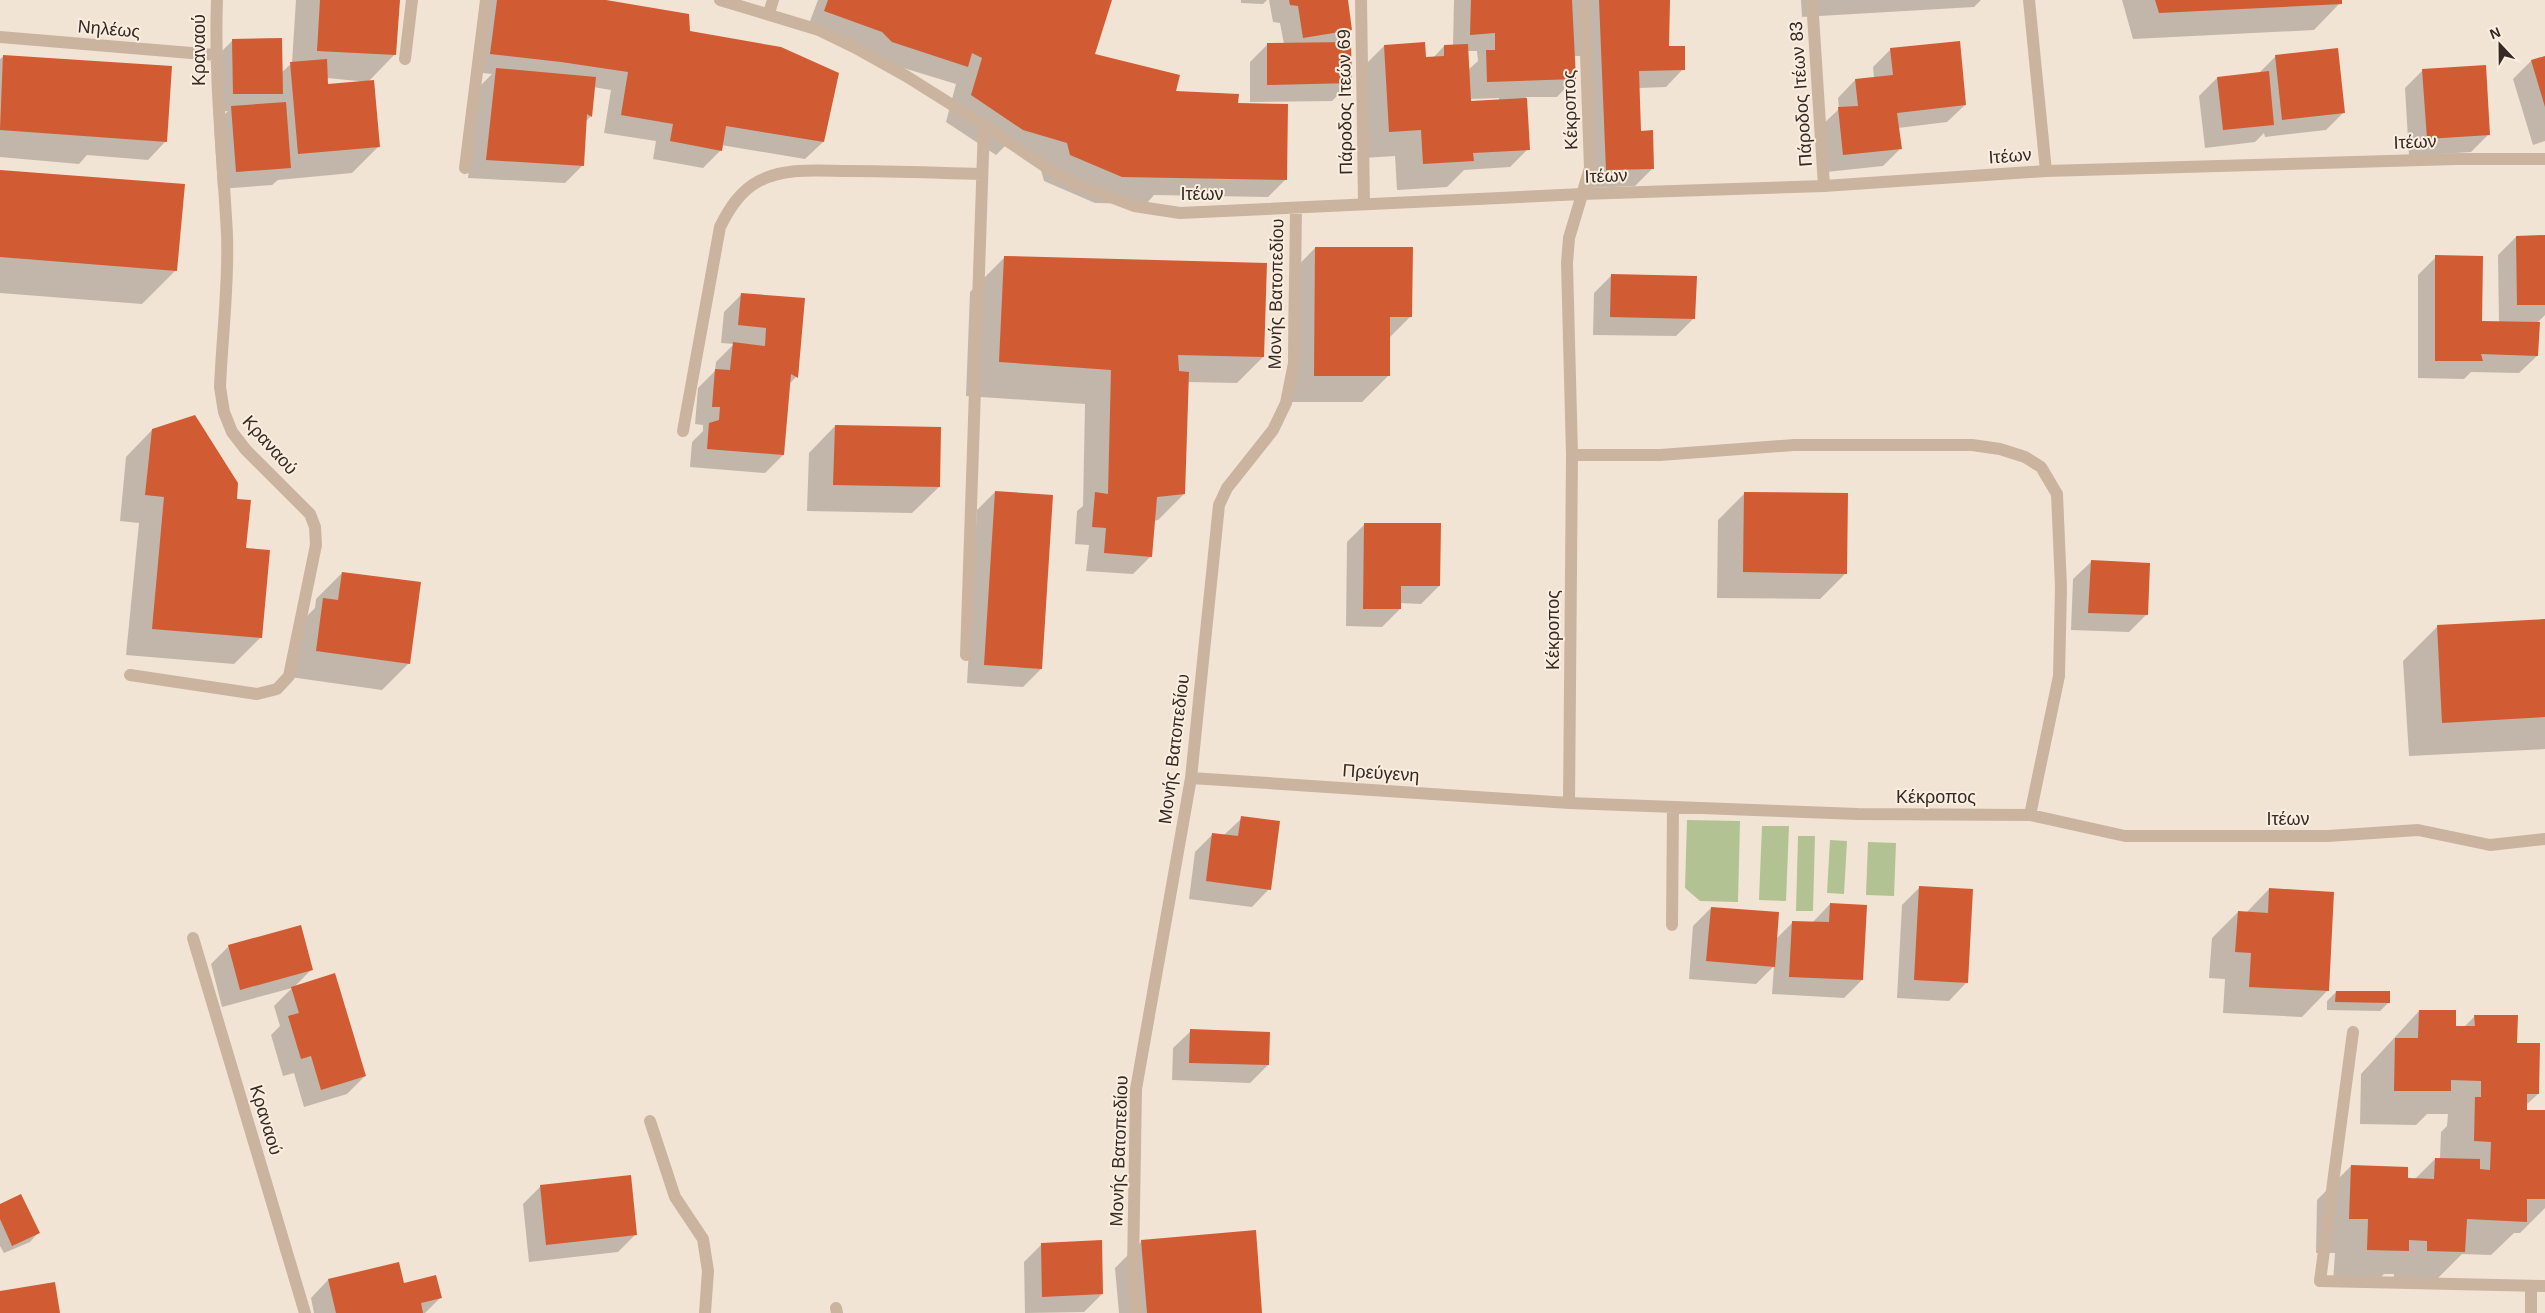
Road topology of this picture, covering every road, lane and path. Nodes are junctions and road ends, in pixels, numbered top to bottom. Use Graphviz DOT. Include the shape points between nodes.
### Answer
graph roads {
  1 [pos="217,0"];
  2 [pos="412,0"];
  3 [pos="486,0"];
  4 [pos="720,0"];
  5 [pos="773,0"];
  6 [pos="1361,0"];
  7 [pos="1584,0"];
  8 [pos="1812,0"];
  9 [pos="2029,0"];
  10 [pos="768,14"];
  11 [pos="0,37"];
  12 [pos="215,55"];
  13 [pos="405,59"];
  14 [pos="984,125"];
  15 [pos="2545,159"];
  16 [pos="465,168"];
  17 [pos="2046,171"];
  18 [pos="982,174"];
  19 [pos="1824,186"];
  20 [pos="1582,194"];
  21 [pos="1364,203"];
  22 [pos="1296,208"];
  23 [pos="682,431"];
  24 [pos="1572,455"];
  25 [pos="966,655"];
  26 [pos="130,675"];
  27 [pos="1191,778"];
  28 [pos="1569,803"];
  29 [pos="1673,807"];
  30 [pos="2030,815"];
  31 [pos="2545,839"];
  32 [pos="1672,925"];
  33 [pos="193,938"];
  34 [pos="2353,1032"];
  35 [pos="650,1121"];
  36 [pos="2531,1286"];
  37 [pos="2545,1286"];
  38 [pos="304,1313"];
  39 [pos="705,1313"];
  40 [pos="1136,1313"];
  41 [pos="2531,1313"];
  1 -- 12 [label="street, Κραναού"];
  2 -- 13 [label="street"];
  3 -- 16 [label="street"];
  4 -- 10 [label="street, Ιτέων"];
  5 -- 10 [label="street"];
  6 -- 21 [label="street, Πάροδος Ιτεών 69"];
  7 -- 20 [label="street, Κέκροπος" via="1590,168"];
  8 -- 19 [label="street, Πάροδος Ιτέων 83"];
  9 -- 17 [label="street"];
  10 -- 14 [label="street, Ιτέων" via="819,30 854,47"];
  11 -- 12 [label="street, Νηλέως"];
  12 -- 26 [label="street, Κραναού" via="227,237 222,403 227,424 238,441 310,514 316,545 289,676 276,689 257,694"];
  14 -- 18 [label="street"];
  14 -- 22 [label="street, Ιτέων" via="1074,183 1134,206 1207,213"];
  15 -- 17 [label="street, Ιτέων"];
  17 -- 19 [label="street, Ιτέων"];
  18 -- 23 [label="street" via="807,171 776,174 743,192 728,209 720,227"];
  18 -- 25 [label="street"];
  19 -- 20 [label="street, Ιτέων"];
  20 -- 21 [label="street, Ιτέων"];
  20 -- 24 [label="street, Κέκροπος" via="1569,238 1567,263"];
  21 -- 22 [label="street, Ιτέων"];
  22 -- 27 [label="street, Μονής Βατοπεδίου" via="1291,382 1286,403 1273,430 1226,488 1219,505"];
  24 -- 28 [label="street, Κέκροπος"];
  24 -- 30 [label="street" via="1660,455 1794,445 1972,445 2000,449 2025,457 2041,467 2057,494 2061,588 2059,676"];
  27 -- 28 [label="street, Πρεύγενη"];
  27 -- 40 [label="street, Μονής Βατοπεδίου" via="1136,1089 1133,1269"];
  28 -- 29 [label="street, Κέκροπος"];
  29 -- 30 [label="street, Κέκροπος" via="1858,814"];
  29 -- 32 [label="street"];
  30 -- 31 [label="street, Ιτέων" via="2125,836 2328,836 2418,830 2490,845"];
  33 -- 38 [label="street, Κραναού"];
  34 -- 36 [label="street" via="2320,1281"];
  35 -- 39 [label="street" via="675,1197 704,1238 708,1271"];
  36 -- 37 [label="street"];
  36 -- 41 [label="street"];
}
